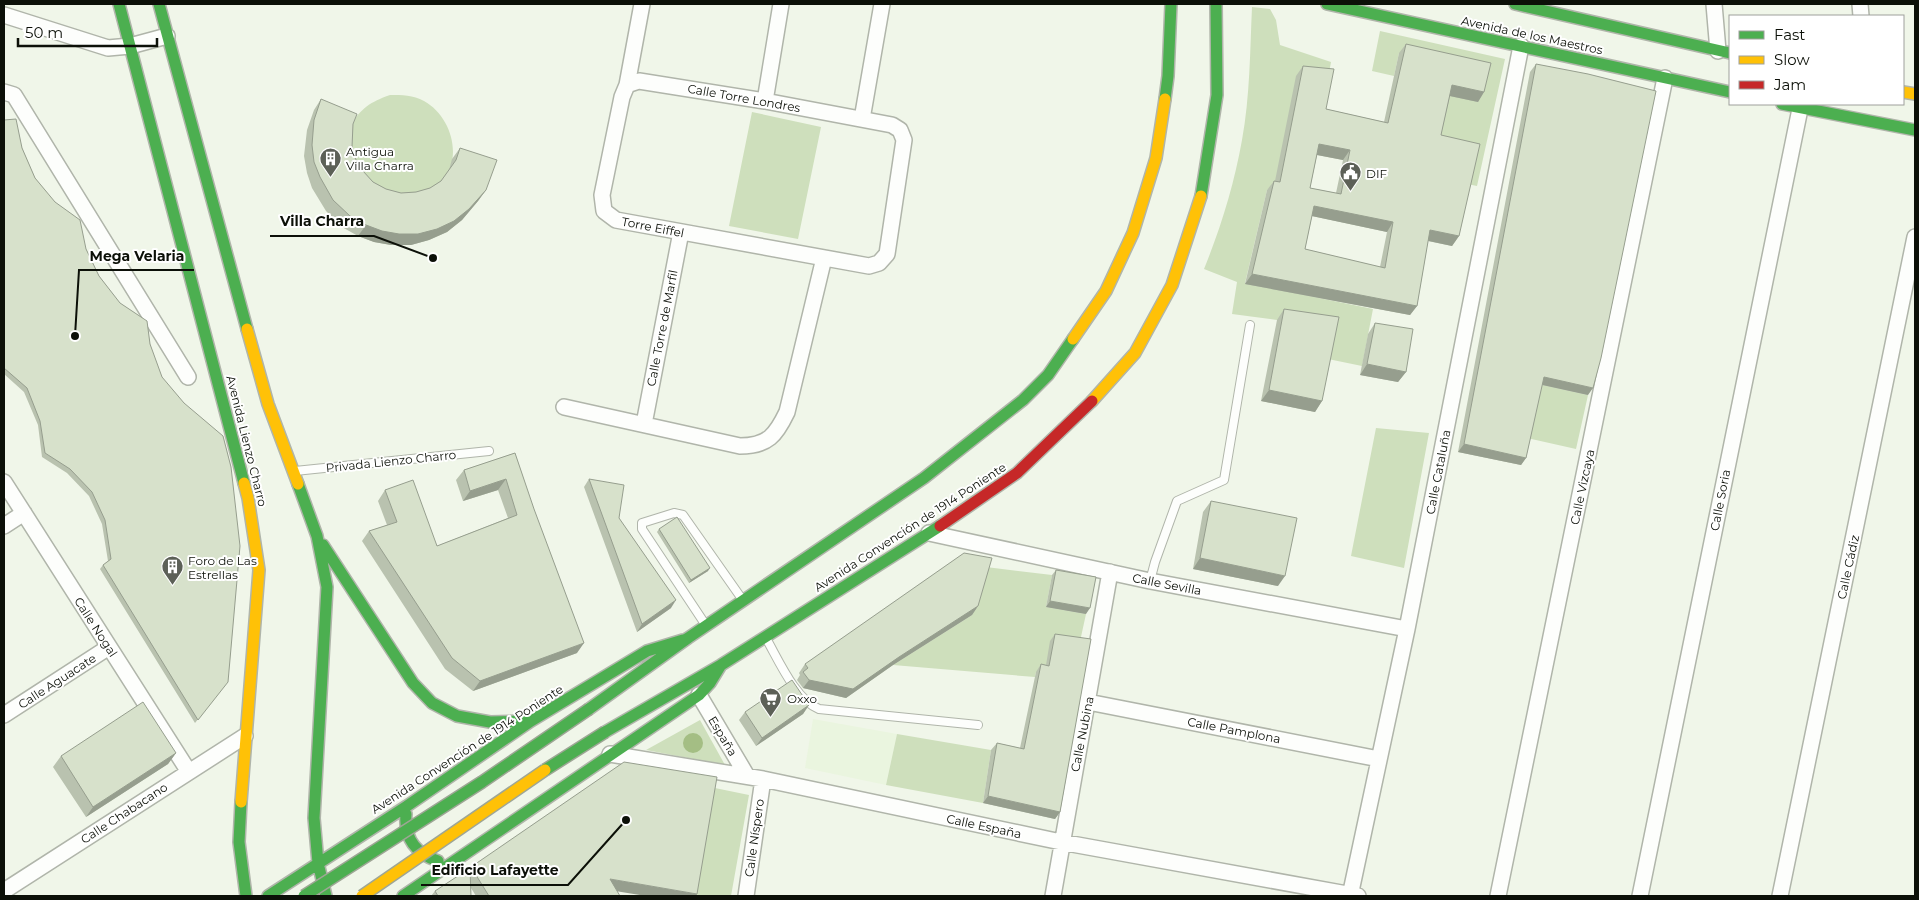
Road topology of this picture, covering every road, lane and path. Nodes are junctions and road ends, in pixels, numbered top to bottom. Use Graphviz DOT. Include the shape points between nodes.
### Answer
graph roads {
  1 [pos="119,4"];
  2 [pos="159,4"];
  3 [pos="642,4"];
  4 [pos="780,4"];
  5 [pos="882,4"];
  6 [pos="1171,4"];
  7 [pos="1216,4"];
  8 [pos="1327,4"];
  9 [pos="1515,4"];
  10 [pos="1714,4"];
  11 [pos="1578,11"];
  12 [pos="4,15"];
  13 [pos="167,36"];
  14 [pos="130,46"];
  15 [pos="1521,46"];
  16 [pos="1724,52"];
  17 [pos="1665,78"];
  18 [pos="627,86"];
  19 [pos="4,92"];
  20 [pos="1729,92"];
  21 [pos="765,101"];
  22 [pos="1800,106"];
  23 [pos="862,119"];
  24 [pos="1915,130"];
  25 [pos="681,232"];
  26 [pos="1915,238"];
  27 [pos="824,258"];
  28 [pos="1250,325"];
  29 [pos="188,378"];
  30 [pos="564,408"];
  31 [pos="644,424"];
  32 [pos="489,451"];
  33 [pos="293,472"];
  34 [pos="4,482"];
  35 [pos="24,513"];
  36 [pos="4,526"];
  37 [pos="929,533"];
  38 [pos="318,536"];
  39 [pos="1110,572"];
  40 [pos="1150,581"];
  41 [pos="743,601"];
  42 [pos="707,626"];
  43 [pos="1407,629"];
  44 [pos="765,637"];
  45 [pos="688,638"];
  46 [pos="109,647"];
  47 [pos="722,665"];
  48 [pos="699,696"];
  49 [pos="1088,702"];
  50 [pos="4,714"];
  51 [pos="531,721"];
  52 [pos="978,726"];
  53 [pos="245,736"];
  54 [pos="610,754"];
  55 [pos="1379,759"];
  56 [pos="189,772"];
  57 [pos="747,776"];
  58 [pos="763,779"];
  59 [pos="407,806"];
  60 [pos="1061,842"];
  61 [pos="318,863"];
  62 [pos="449,863"];
  63 [pos="4,891"];
  64 [pos="246,896"];
  65 [pos="268,896"];
  66 [pos="304,896"];
  67 [pos="326,896"];
  68 [pos="362,896"];
  69 [pos="404,896"];
  70 [pos="746,896"];
  71 [pos="1053,896"];
  72 [pos="1353,896"];
  73 [pos="1498,896"];
  74 [pos="1640,896"];
  75 [pos="1780,896"];
  1 -- 14 [label="main road, Avenida Lienzo Charro"];
  2 -- 13 [label="main road"];
  3 -- 18 [label="street, Torre Eiffel"];
  4 -- 21 [label="street"];
  5 -- 23 [label="street"];
  6 -- 41 [label="main road, Avenida Convención de 1914 Poniente" via="1168,76 1156,158 1133,234 1106,291 1048,374 1022,400 924,478"];
  7 -- 37 [label="main road, Avenida Convención de 1914 Poniente" via="1217,95 1201,195 1172,286 1135,353 1084,411 1017,473"];
  8 -- 15 [label="main road, Avenida de los Maestros"];
  9 -- 11 [label="main road, Avenida de los Maestros"];
  10 -- 16 [label="street"];
  11 -- 16 [label="main road, Avenida de los Maestros"];
  12 -- 14 [label="street" via="108,48"];
  13 -- 14 [label="street"];
  13 -- 33 [label="main road" via="268,404"];
  14 -- 53 [label="main road, Avenida Lienzo Charro" via="248,498 259,570"];
  15 -- 17 [label="main road, Avenida de los Maestros"];
  15 -- 43 [label="street, Calle Cataluña"];
  17 -- 20 [label="main road, Avenida de los Maestros"];
  17 -- 73 [label="street, Calle Vizcaya"];
  18 -- 21 [label="street, Calle Torre Londres" via="639,81"];
  18 -- 25 [label="street, Torre Eiffel" via="602,195 604,210 616,220"];
  19 -- 29 [label="street" via="14,95"];
  21 -- 23 [label="street, Calle Torre Londres"];
  22 -- 24 [label="main road"];
  22 -- 74 [label="street, Calle Soria"];
  23 -- 27 [label="street, Torre Eiffel" via="892,125 900,130 904,140 887,254 880,263 869,266"];
  25 -- 27 [label="street, Torre Eiffel"];
  25 -- 31 [label="street, Calle Torre de Marfil"];
  26 -- 75 [label="street, Calle Cádiz"];
  27 -- 31 [label="street" via="788,412 769,440 754,446 740,446"];
  28 -- 40 [label="lane" via="1224,480 1177,501"];
  30 -- 31 [label="street"];
  32 -- 33 [label="lane, Privada Lienzo Charro"];
  33 -- 38 [label="main road"];
  34 -- 35 [label="street, Calle Nogal"];
  35 -- 36 [label="street"];
  35 -- 46 [label="street, Calle Nogal"];
  37 -- 39 [label="street, Calle Sevilla"];
  37 -- 44 [label="main road, Avenida Convención de 1914 Poniente"];
  38 -- 51 [label="main road" via="413,683 432,704 457,716 490,722"];
  38 -- 61 [label="main road" via="328,587 314,818"];
  39 -- 40 [label="street, Calle Sevilla"];
  39 -- 49 [label="street, Calle Nubina"];
  40 -- 43 [label="street, Calle Sevilla"];
  41 -- 42 [label="main road, Avenida Convención de 1914 Poniente"];
  41 -- 42 [label="lane" via="682,515 674,512 642,523 642,529"];
  42 -- 45 [label="main road, Avenida Convención de 1914 Poniente"];
  43 -- 55 [label="street, Calle Cataluña"];
  44 -- 47 [label="main road, Avenida Convención de 1914 Poniente"];
  44 -- 52 [label="lane" via="810,705 820,709"];
  45 -- 51 [label="main road, Avenida Convención de 1914 Poniente" via="647,651"];
  45 -- 66 [label="main road, Avenida Convención de 1914 Poniente, bridge" via="482,782"];
  46 -- 50 [label="street, Calle Aguacate"];
  46 -- 56 [label="street, Calle Nogal"];
  47 -- 48 [label="main road, Avenida Convención de 1914 Poniente"];
  47 -- 68 [label="main road, Avenida Convención de 1914 Poniente, bridge" via="605,732 528,781"];
  48 -- 54 [label="main road, Avenida Convención de 1914 Poniente"];
  48 -- 57 [label="street, España"];
  49 -- 55 [label="street, Calle Pamplona"];
  49 -- 60 [label="street, Calle Nubina"];
  51 -- 59 [label="main road, Avenida Convención de 1914 Poniente"];
  53 -- 56 [label="street, Calle Chabacano"];
  53 -- 64 [label="main road, Avenida Lienzo Charro" via="240,842"];
  54 -- 57 [label="street, Calle España"];
  54 -- 62 [label="main road, Avenida Convención de 1914 Poniente"];
  55 -- 72 [label="street, Calle Cataluña"];
  56 -- 63 [label="street, Calle Chabacano"];
  57 -- 58 [label="street, Calle España"];
  58 -- 60 [label="street, Calle España"];
  58 -- 70 [label="street, Calle Níspero"];
  59 -- 61 [label="main road, Avenida Convención de 1914 Poniente"];
  59 -- 62 [label="main road" via="405,821 408,838 414,848 429,859"];
  60 -- 71 [label="street, Calle Nubina"];
  60 -- 72 [label="street, Calle España"];
  61 -- 65 [label="main road, Avenida Convención de 1914 Poniente"];
  61 -- 67 [label="main road"];
  62 -- 69 [label="main road, Avenida Convención de 1914 Poniente"];
}
